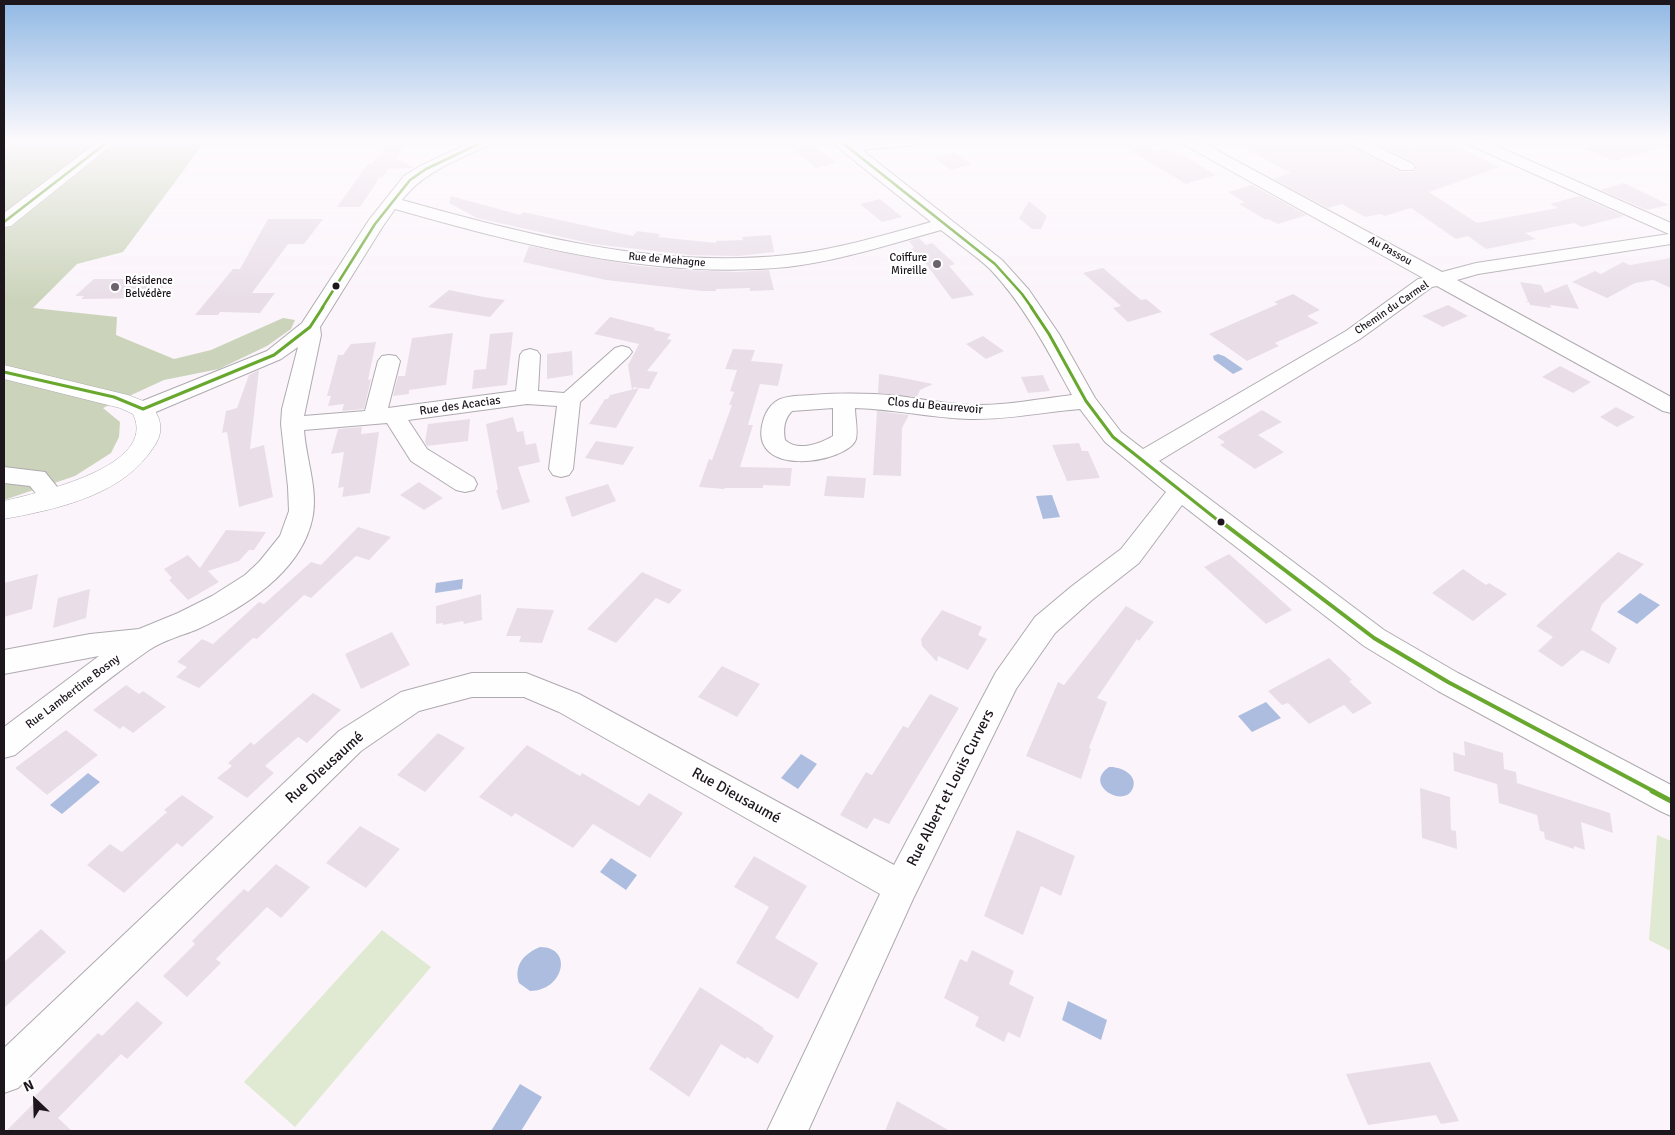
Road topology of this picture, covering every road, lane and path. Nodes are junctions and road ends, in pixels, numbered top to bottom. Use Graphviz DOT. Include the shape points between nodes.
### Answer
graph roads {
  1 [pos="42,193"];
  2 [pos="400,193"];
  3 [pos="905,193"];
  4 [pos="1283,193"];
  5 [pos="1590,193"];
  6 [pos="393,203"];
  7 [pos="4,222"];
  8 [pos="944,224"];
  9 [pos="1671,229"];
  10 [pos="1671,239"];
  11 [pos="1440,279"];
  12 [pos="310,327"];
  13 [pos="622,352"];
  14 [pos="530,356"];
  15 [pos="389,361"];
  16 [pos="4,372"];
  17 [pos="527,397"];
  18 [pos="569,400"];
  19 [pos="1086,400"];
  20 [pos="844,402"];
  21 [pos="1671,406"];
  22 [pos="143,409"];
  23 [pos="384,416"];
  24 [pos="292,424"];
  25 [pos="1144,460"];
  26 [pos="561,469"];
  27 [pos="4,475"];
  28 [pos="465,484"];
  29 [pos="1180,491"];
  30 [pos="54,498"];
  31 [pos="4,510"];
  32 [pos="142,640"];
  33 [pos="4,662"];
  34 [pos="4,745"];
  35 [pos="1671,801"];
  36 [pos="901,887"];
  37 [pos="4,1074"];
  38 [pos="787,1131"];
  1 -- 7 [label="main road"];
  2 -- 6 [label="street"];
  3 -- 8 [label="street"];
  4 -- 11 [label="street, Au Passou"];
  5 -- 9 [label="street"];
  6 -- 8 [label="street, Rue de Mehagne" via="548,242 686,264 776,261 825,255"];
  6 -- 12 [label="street" via="375,224"];
  8 -- 19 [label="street" via="994,264 1022,294"];
  10 -- 11 [label="street, Chemin du Carmel" via="1476,269"];
  11 -- 21 [label="street, Au Passou"];
  11 -- 25 [label="street, Chemin du Carmel" via="1425,284 1353,335"];
  12 -- 22 [label="street" via="274,355"];
  12 -- 24 [label="street"];
  13 -- 18 [label="street"];
  14 -- 17 [label="street"];
  15 -- 23 [label="street"];
  16 -- 22 [label="main road" via="114,398"];
  17 -- 18 [label="street, Rue des Acacias"];
  17 -- 23 [label="street, Rue des Acacias"];
  18 -- 26 [label="street"];
  19 -- 20 [label="street, Clos du Beaurevoir" via="979,412 886,402"];
  19 -- 25 [label="street" via="1113,436"];
  22 -- 30 [label="main road" via="150,425 138,454 110,476"];
  23 -- 24 [label="street, Rue des Acacias"];
  23 -- 28 [label="street" via="419,455"];
  24 -- 32 [label="street, Rue Lambertine Bosny" via="300,496 299,521 282,554 236,595 190,620"];
  25 -- 29 [label="street"];
  27 -- 30 [label="street" via="37,478"];
  29 -- 35 [label="street" via="1374,638 1448,682"];
  29 -- 36 [label="street, Rue Albert et Louis Curvers" via="1130,556 1045,625 1006,681"];
  30 -- 31 [label="main road"];
  32 -- 33 [label="street, Rue Lambertine Bosny" via="90,645"];
  32 -- 34 [label="street, Rue Lambertine Bosny"];
  36 -- 37 [label="street, Rue Dieusaumé" via="569,702 526,684 472,685 411,701 350,741"];
  36 -- 38 [label="street, Rue Albert et Louis Curvers"];
}
